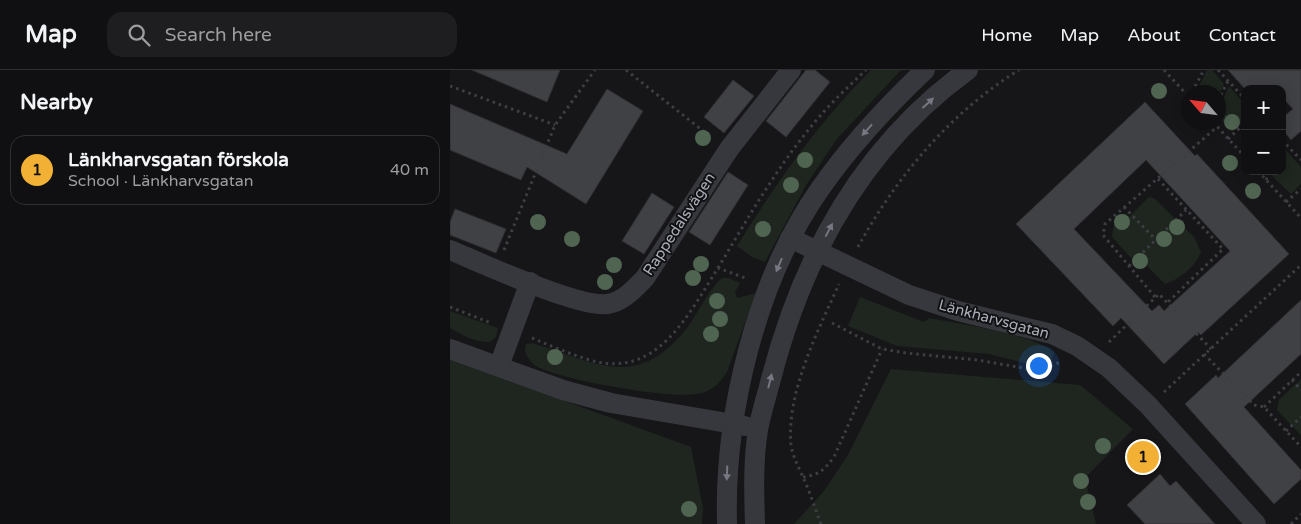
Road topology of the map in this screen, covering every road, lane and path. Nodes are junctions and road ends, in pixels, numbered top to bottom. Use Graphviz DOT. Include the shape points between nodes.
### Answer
graph roads {
  1 [pos="595,70"];
  2 [pos="626,70"];
  3 [pos="791,70"];
  4 [pos="866,70"];
  5 [pos="925,70"];
  6 [pos="968,70"];
  7 [pos="1164,70"];
  8 [pos="1204,70"];
  9 [pos="1218,70"];
  10 [pos="1228,81"];
  11 [pos="1196,85"];
  12 [pos="1226,85"];
  13 [pos="450,86"];
  14 [pos="1181,88"];
  15 [pos="1241,95"];
  16 [pos="554,125"];
  17 [pos="1241,128"];
  18 [pos="1214,130"];
  19 [pos="1220,130"];
  20 [pos="1228,139"];
  21 [pos="1286,143"];
  22 [pos="729,149"];
  23 [pos="1241,153"];
  24 [pos="1301,160"];
  25 [pos="1262,175"];
  26 [pos="1268,175"];
  27 [pos="1158,179"];
  28 [pos="1266,180"];
  29 [pos="1301,189"];
  30 [pos="1286,202"];
  31 [pos="1124,207"];
  32 [pos="1186,210"];
  33 [pos="1301,218"];
  34 [pos="790,238"];
  35 [pos="1156,240"];
  36 [pos="450,250"];
  37 [pos="818,250"];
  38 [pos="1301,265"];
  39 [pos="1129,266"];
  40 [pos="718,268"];
  41 [pos="496,269"];
  42 [pos="530,282"];
  43 [pos="1155,298"];
  44 [pos="1167,303"];
  45 [pos="832,323"];
  46 [pos="1077,346"];
  47 [pos="1104,346"];
  48 [pos="450,349"];
  49 [pos="882,349"];
  50 [pos="1211,349"];
  51 [pos="1204,354"];
  52 [pos="499,366"];
  53 [pos="1301,372"];
  54 [pos="1292,380"];
  55 [pos="1301,390"];
  56 [pos="1148,406"];
  57 [pos="1264,407"];
  58 [pos="1301,417"];
  59 [pos="731,424"];
  60 [pos="758,428"];
  61 [pos="1286,431"];
  62 [pos="1301,447"];
  63 [pos="803,477"];
  64 [pos="1301,514"];
  65 [pos="727,524"];
  66 [pos="755,524"];
  67 [pos="1256,524"];
  68 [pos="1291,524"];
  1 -- 16 [label="path"];
  2 -- 22 [label="path"];
  3 -- 22 [label="street, Rappedalsvägen"];
  4 -- 40 [label="path" via="820,116 792,152"];
  5 -- 34 [label="street, one-way" via="852,148 819,190"];
  37 -- 6 [label="street, one-way" via="848,194 887,144"];
  7 -- 14 [label="path"];
  8 -- 11 [label="path"];
  9 -- 10 [label="path"];
  10 -- 12 [label="path"];
  10 -- 15 [label="path"];
  13 -- 16 [label="path"];
  16 -- 41 [label="path"];
  17 -- 20 [label="path"];
  18 -- 27 [label="path"];
  19 -- 20 [label="path"];
  20 -- 23 [label="path"];
  21 -- 24 [label="path"];
  22 -- 42 [label="street, Rappedalsvägen" via="645,278 633,291 618,301 596,304"];
  25 -- 28 [label="path"];
  26 -- 28 [label="path"];
  27 -- 31 [label="path"];
  27 -- 32 [label="path"];
  28 -- 30 [label="path"];
  29 -- 30 [label="path"];
  30 -- 33 [label="path"];
  31 -- 35 [label="path"];
  31 -- 39 [label="path" via="1105,224 1102,235"];
  32 -- 35 [label="path"];
  32 -- 44 [label="path" via="1223,249"];
  34 -- 37 [label="street, Länkharvsgatan"];
  34 -- 59 [label="street, one-way" via="753,332"];
  35 -- 39 [label="path"];
  36 -- 41 [label="street, Rappedalsvägen"];
  37 -- 46 [label="street, Länkharvsgatan" via="909,295 958,311 1052,334"];
  60 -- 37 [label="street, one-way" via="782,335"];
  38 -- 50 [label="path"];
  39 -- 43 [label="path"];
  41 -- 42 [label="street, Rappedalsvägen"];
  42 -- 52 [label="street"];
  43 -- 44 [label="path" via="1159,294"];
  43 -- 47 [label="path"];
  44 -- 50 [label="path"];
  45 -- 49 [label="path"];
  46 -- 49 [label="path" via="1054,366 1041,370"];
  46 -- 56 [label="street, Länkharvsgatan" via="1109,368"];
  48 -- 52 [label="street"];
  49 -- 63 [label="path" via="834,457 824,471"];
  50 -- 51 [label="path"];
  51 -- 56 [label="path"];
  51 -- 57 [label="path" via="1254,405"];
  52 -- 59 [label="street" via="563,390 611,403"];
  53 -- 54 [label="path"];
  54 -- 55 [label="path"];
  54 -- 57 [label="path"];
  56 -- 67 [label="street, Länkharvsgatan"];
  57 -- 61 [label="path"];
  58 -- 61 [label="path"];
  59 -- 60 [label="street"];
  59 -- 65 [label="street, one-way"];
  60 -- 66 [label="street" via="754,473"];
  61 -- 62 [label="path"];
  64 -- 68 [label="path"];
}
